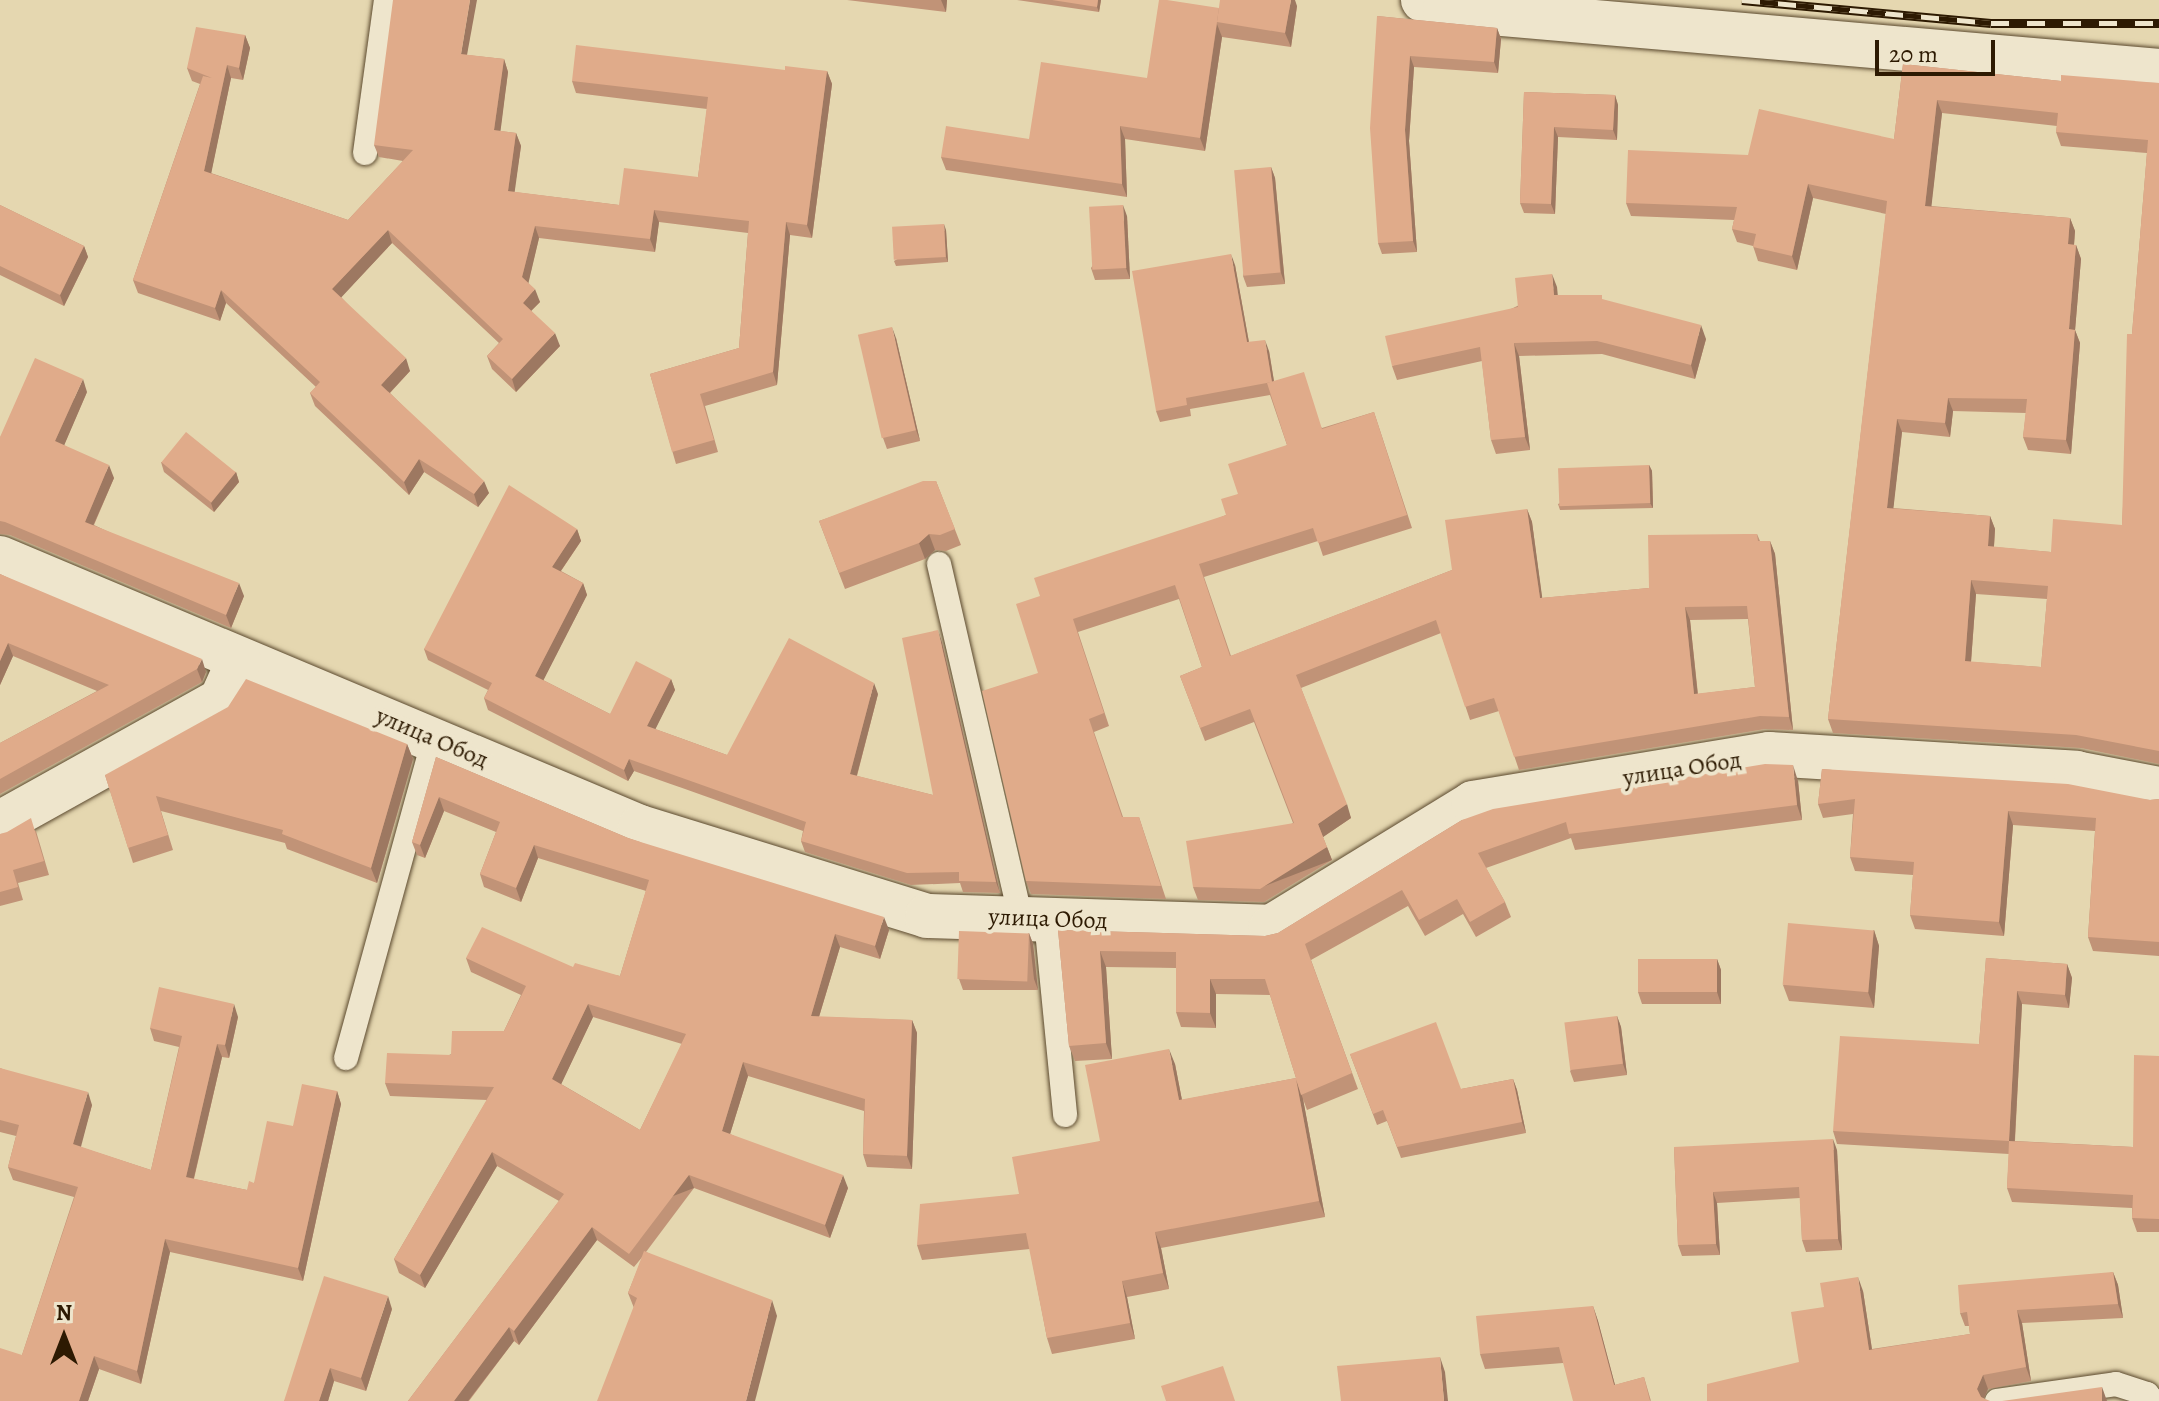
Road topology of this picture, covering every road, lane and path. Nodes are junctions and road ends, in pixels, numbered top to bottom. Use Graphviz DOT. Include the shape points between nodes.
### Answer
graph roads {
  1 [pos="386,0"];
  2 [pos="1415,1"];
  3 [pos="2159,71"];
  4 [pos="365,153"];
  5 [pos="0,558"];
  6 [pos="939,564"];
  7 [pos="239,660"];
  8 [pos="434,738"];
  9 [pos="2159,789"];
  10 [pos="0,823"];
  11 [pos="1034,919"];
  12 [pos="346,1058"];
  13 [pos="1065,1115"];
  14 [pos="1997,1401"];
  15 [pos="2153,1401"];
  1 -- 4 [label="lane"];
  2 -- 3 [label="street" via="1445,9"];
  5 -- 7 [label="street, улица Обод"];
  6 -- 11 [label="lane"];
  7 -- 8 [label="street, улица Обод"];
  7 -- 10 [label="street" via="221,700"];
  8 -- 11 [label="street, улица Обод" via="640,827 927,916"];
  8 -- 12 [label="lane"];
  9 -- 11 [label="street, улица Обод" via="2076,773 1769,754 1473,803 1271,927"];
  11 -- 13 [label="lane"];
  14 -- 15 [label="lane" via="2116,1384"];
}
